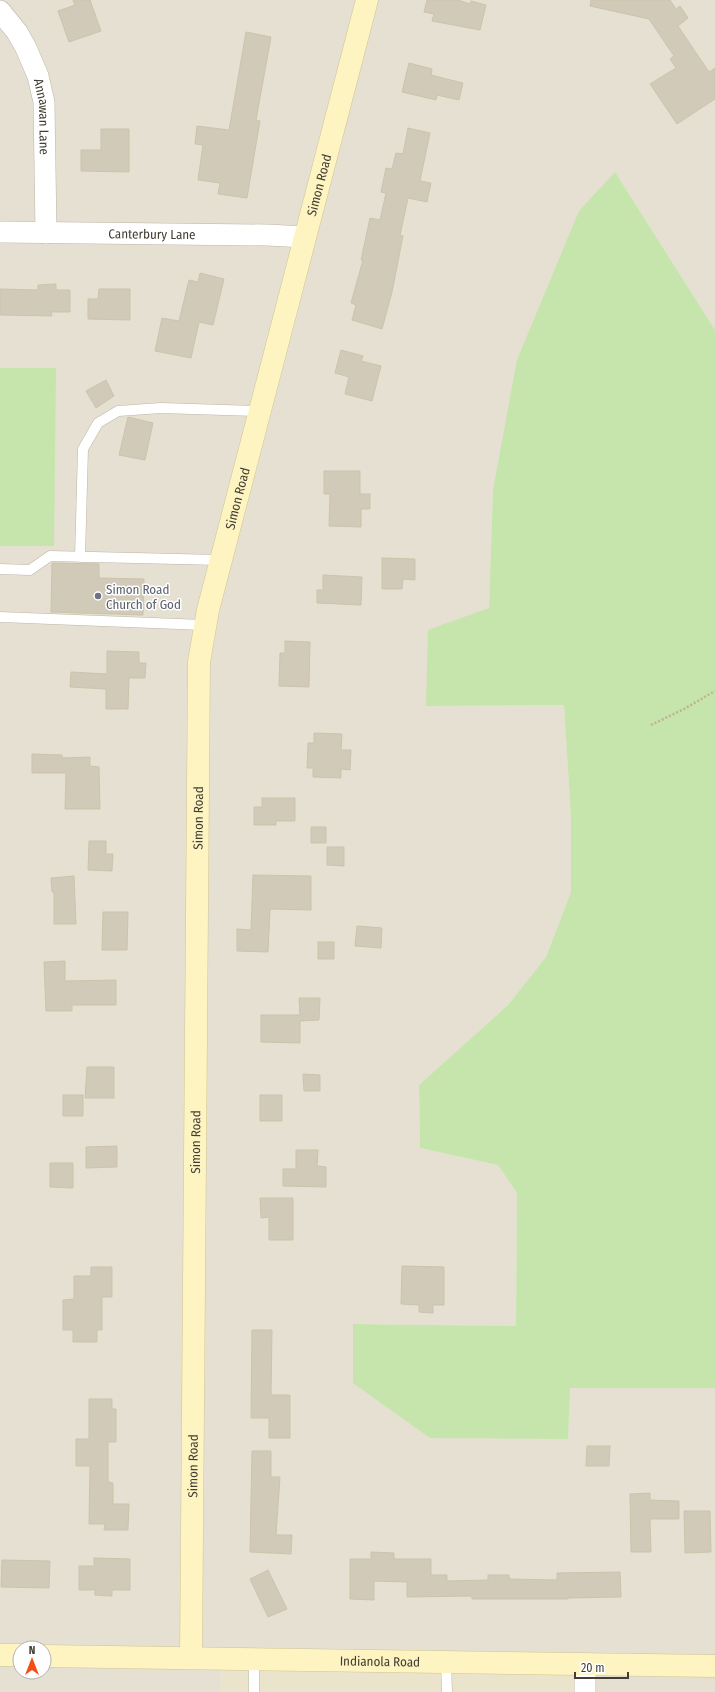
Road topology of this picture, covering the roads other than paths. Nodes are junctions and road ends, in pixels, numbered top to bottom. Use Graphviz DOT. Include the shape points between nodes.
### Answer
graph roads {
  1 [pos="367,0"];
  2 [pos="0,11"];
  3 [pos="0,232"];
  4 [pos="46,233"];
  5 [pos="304,237"];
  6 [pos="259,411"];
  7 [pos="80,557"];
  8 [pos="220,560"];
  9 [pos="0,570"];
  10 [pos="0,617"];
  11 [pos="204,625"];
  12 [pos="0,1655"];
  13 [pos="12,1655"];
  14 [pos="52,1656"];
  15 [pos="191,1657"];
  16 [pos="254,1658"];
  17 [pos="446,1662"];
  18 [pos="585,1664"];
  19 [pos="715,1666"];
  20 [pos="254,1692"];
  21 [pos="447,1692"];
  22 [pos="585,1692"];
  1 -- 5 [label="street, Simon Road"];
  2 -- 4 [label="street, Annawan Lane" via="26,48 38,76 44,102"];
  3 -- 4 [label="street, Canterbury Lane"];
  4 -- 5 [label="street, Canterbury Lane"];
  5 -- 6 [label="street, Simon Road"];
  6 -- 7 [label="lane" via="161,408 118,410 98,423 83,448"];
  6 -- 8 [label="street, Simon Road"];
  7 -- 8 [label="lane"];
  7 -- 9 [label="lane" via="50,556 30,570"];
  8 -- 11 [label="street, Simon Road"];
  10 -- 11 [label="lane"];
  11 -- 15 [label="street, Simon Road" via="197,696"];
  12 -- 13 [label="street"];
  14 -- 15 [label="street, Indianola Road"];
  15 -- 16 [label="street, Indianola Road"];
  16 -- 17 [label="street, Indianola Road"];
  16 -- 20 [label="lane"];
  17 -- 18 [label="street, Indianola Road"];
  17 -- 21 [label="lane"];
  18 -- 19 [label="street, Indianola Road"];
  18 -- 22 [label="street"];
}
